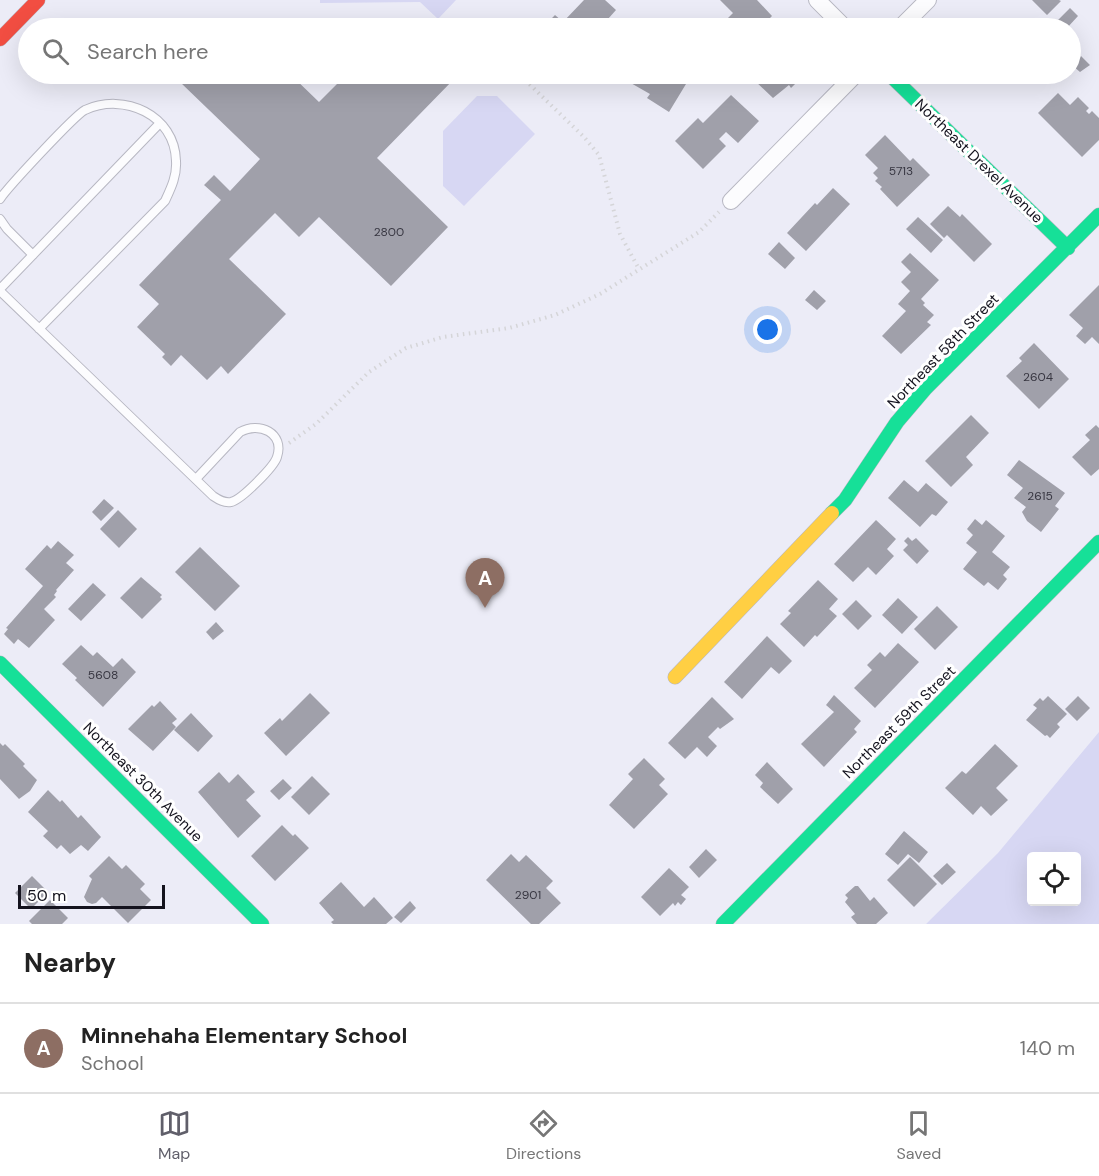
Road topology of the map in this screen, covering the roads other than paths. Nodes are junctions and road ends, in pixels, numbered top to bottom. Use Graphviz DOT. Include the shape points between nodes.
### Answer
graph roads {
  1 [pos="38,0"];
  2 [pos="817,0"];
  3 [pos="928,0"];
  4 [pos="20,18"];
  5 [pos="835,18"];
  6 [pos="910,18"];
  7 [pos="18,21"];
  8 [pos="0,39"];
  9 [pos="846,84"];
  10 [pos="899,84"];
  11 [pos="160,123"];
  12 [pos="0,199"];
  13 [pos="731,201"];
  14 [pos="1099,215"];
  15 [pos="0,219"];
  16 [pos="1068,248"];
  17 [pos="33,255"];
  18 [pos="0,290"];
  19 [pos="39,329"];
  20 [pos="196,479"];
  21 [pos="1099,542"];
  22 [pos="0,663"];
  23 [pos="675,677"];
  24 [pos="262,924"];
  25 [pos="723,924"];
  1 -- 4 [label="street"];
  2 -- 5 [label="street"];
  3 -- 6 [label="street"];
  7 -- 8 [label="street"];
  9 -- 13 [label="street"];
  10 -- 16 [label="street, Northeast Drexel Avenue"];
  11 -- 12 [label="lane" via="143,110 123,103 102,104 82,111"];
  11 -- 17 [label="lane"];
  11 -- 19 [label="lane" via="171,140 176,160 174,181 165,201"];
  14 -- 16 [label="street, Northeast 58th Street"];
  15 -- 17 [label="lane"];
  16 -- 23 [label="street, Northeast 58th Street" via="926,388 897,422 845,500"];
  17 -- 18 [label="lane"];
  18 -- 19 [label="lane"];
  19 -- 20 [label="lane"];
  20 -- 20 [label="lane" via="219,500 237,500 274,464 278,443 268,430 246,428"];
  21 -- 25 [label="street, Northeast 59th Street"];
  22 -- 24 [label="street, Northeast 30th Avenue"];
}
